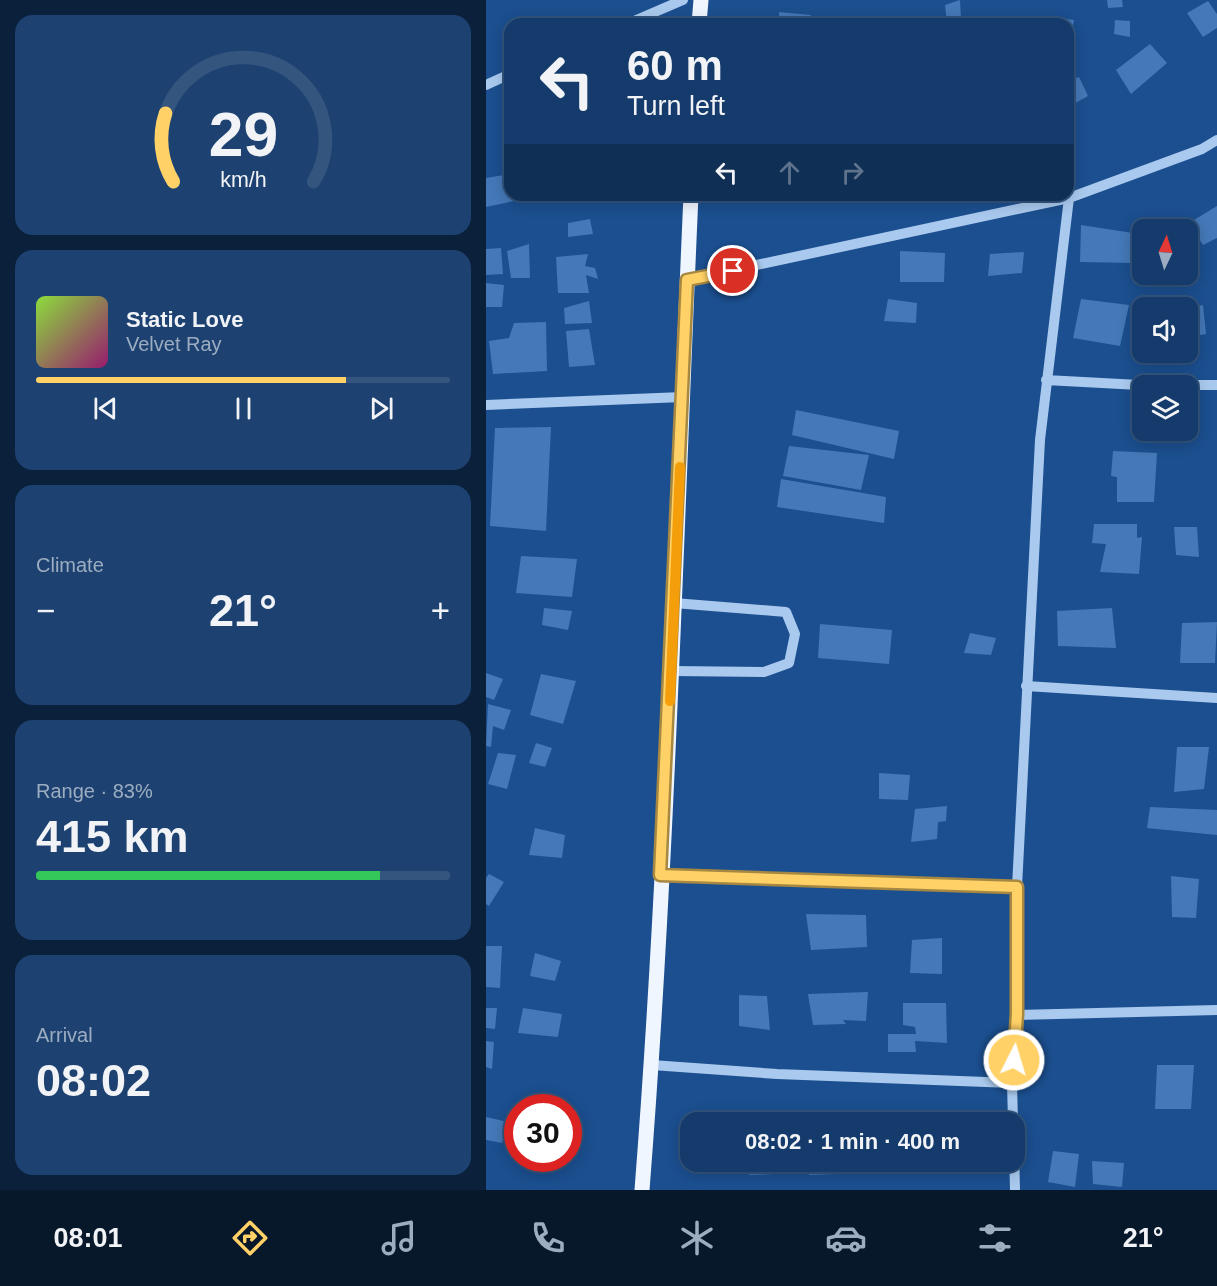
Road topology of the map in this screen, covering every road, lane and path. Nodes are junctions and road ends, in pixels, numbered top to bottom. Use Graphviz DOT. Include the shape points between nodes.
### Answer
graph roads {
  1 [pos="684,0"];
  2 [pos="701,0"];
  3 [pos="641,18"];
  4 [pos="700,18"];
  5 [pos="504,77"];
  6 [pos="486,85"];
  7 [pos="1217,140"];
  8 [pos="1074,196"];
  9 [pos="692,201"];
  10 [pos="1055,201"];
  11 [pos="1069,201"];
  12 [pos="687,280"];
  13 [pos="1046,380"];
  14 [pos="1217,385"];
  15 [pos="684,398"];
  16 [pos="486,405"];
  17 [pos="674,603"];
  18 [pos="672,671"];
  19 [pos="1026,686"];
  20 [pos="1217,698"];
  21 [pos="660,875"];
  22 [pos="1017,887"];
  23 [pos="1217,1010"];
  24 [pos="1017,1014"];
  25 [pos="652,1065"];
  26 [pos="1012,1083"];
  27 [pos="1013,1112"];
  28 [pos="1015,1172"];
  29 [pos="642,1190"];
  30 [pos="1015,1190"];
  1 -- 3 [label="street"];
  2 -- 4 [label="main road"];
  5 -- 6 [label="street"];
  7 -- 8 [label="street"];
  9 -- 12 [label="main road"];
  10 -- 12 [label="street"];
  11 -- 13 [label="street"];
  12 -- 15 [label="main road"];
  13 -- 14 [label="street"];
  13 -- 19 [label="street"];
  15 -- 16 [label="street"];
  15 -- 17 [label="main road"];
  17 -- 18 [label="main road"];
  17 -- 18 [label="street" via="786,612 795,634 789,663 764,672"];
  18 -- 21 [label="main road"];
  19 -- 20 [label="street"];
  19 -- 22 [label="street"];
  21 -- 22 [label="street"];
  21 -- 25 [label="main road"];
  22 -- 24 [label="street"];
  23 -- 24 [label="street"];
  24 -- 26 [label="street"];
  25 -- 26 [label="street"];
  25 -- 29 [label="main road"];
  26 -- 27 [label="street"];
  28 -- 30 [label="street"];
}
